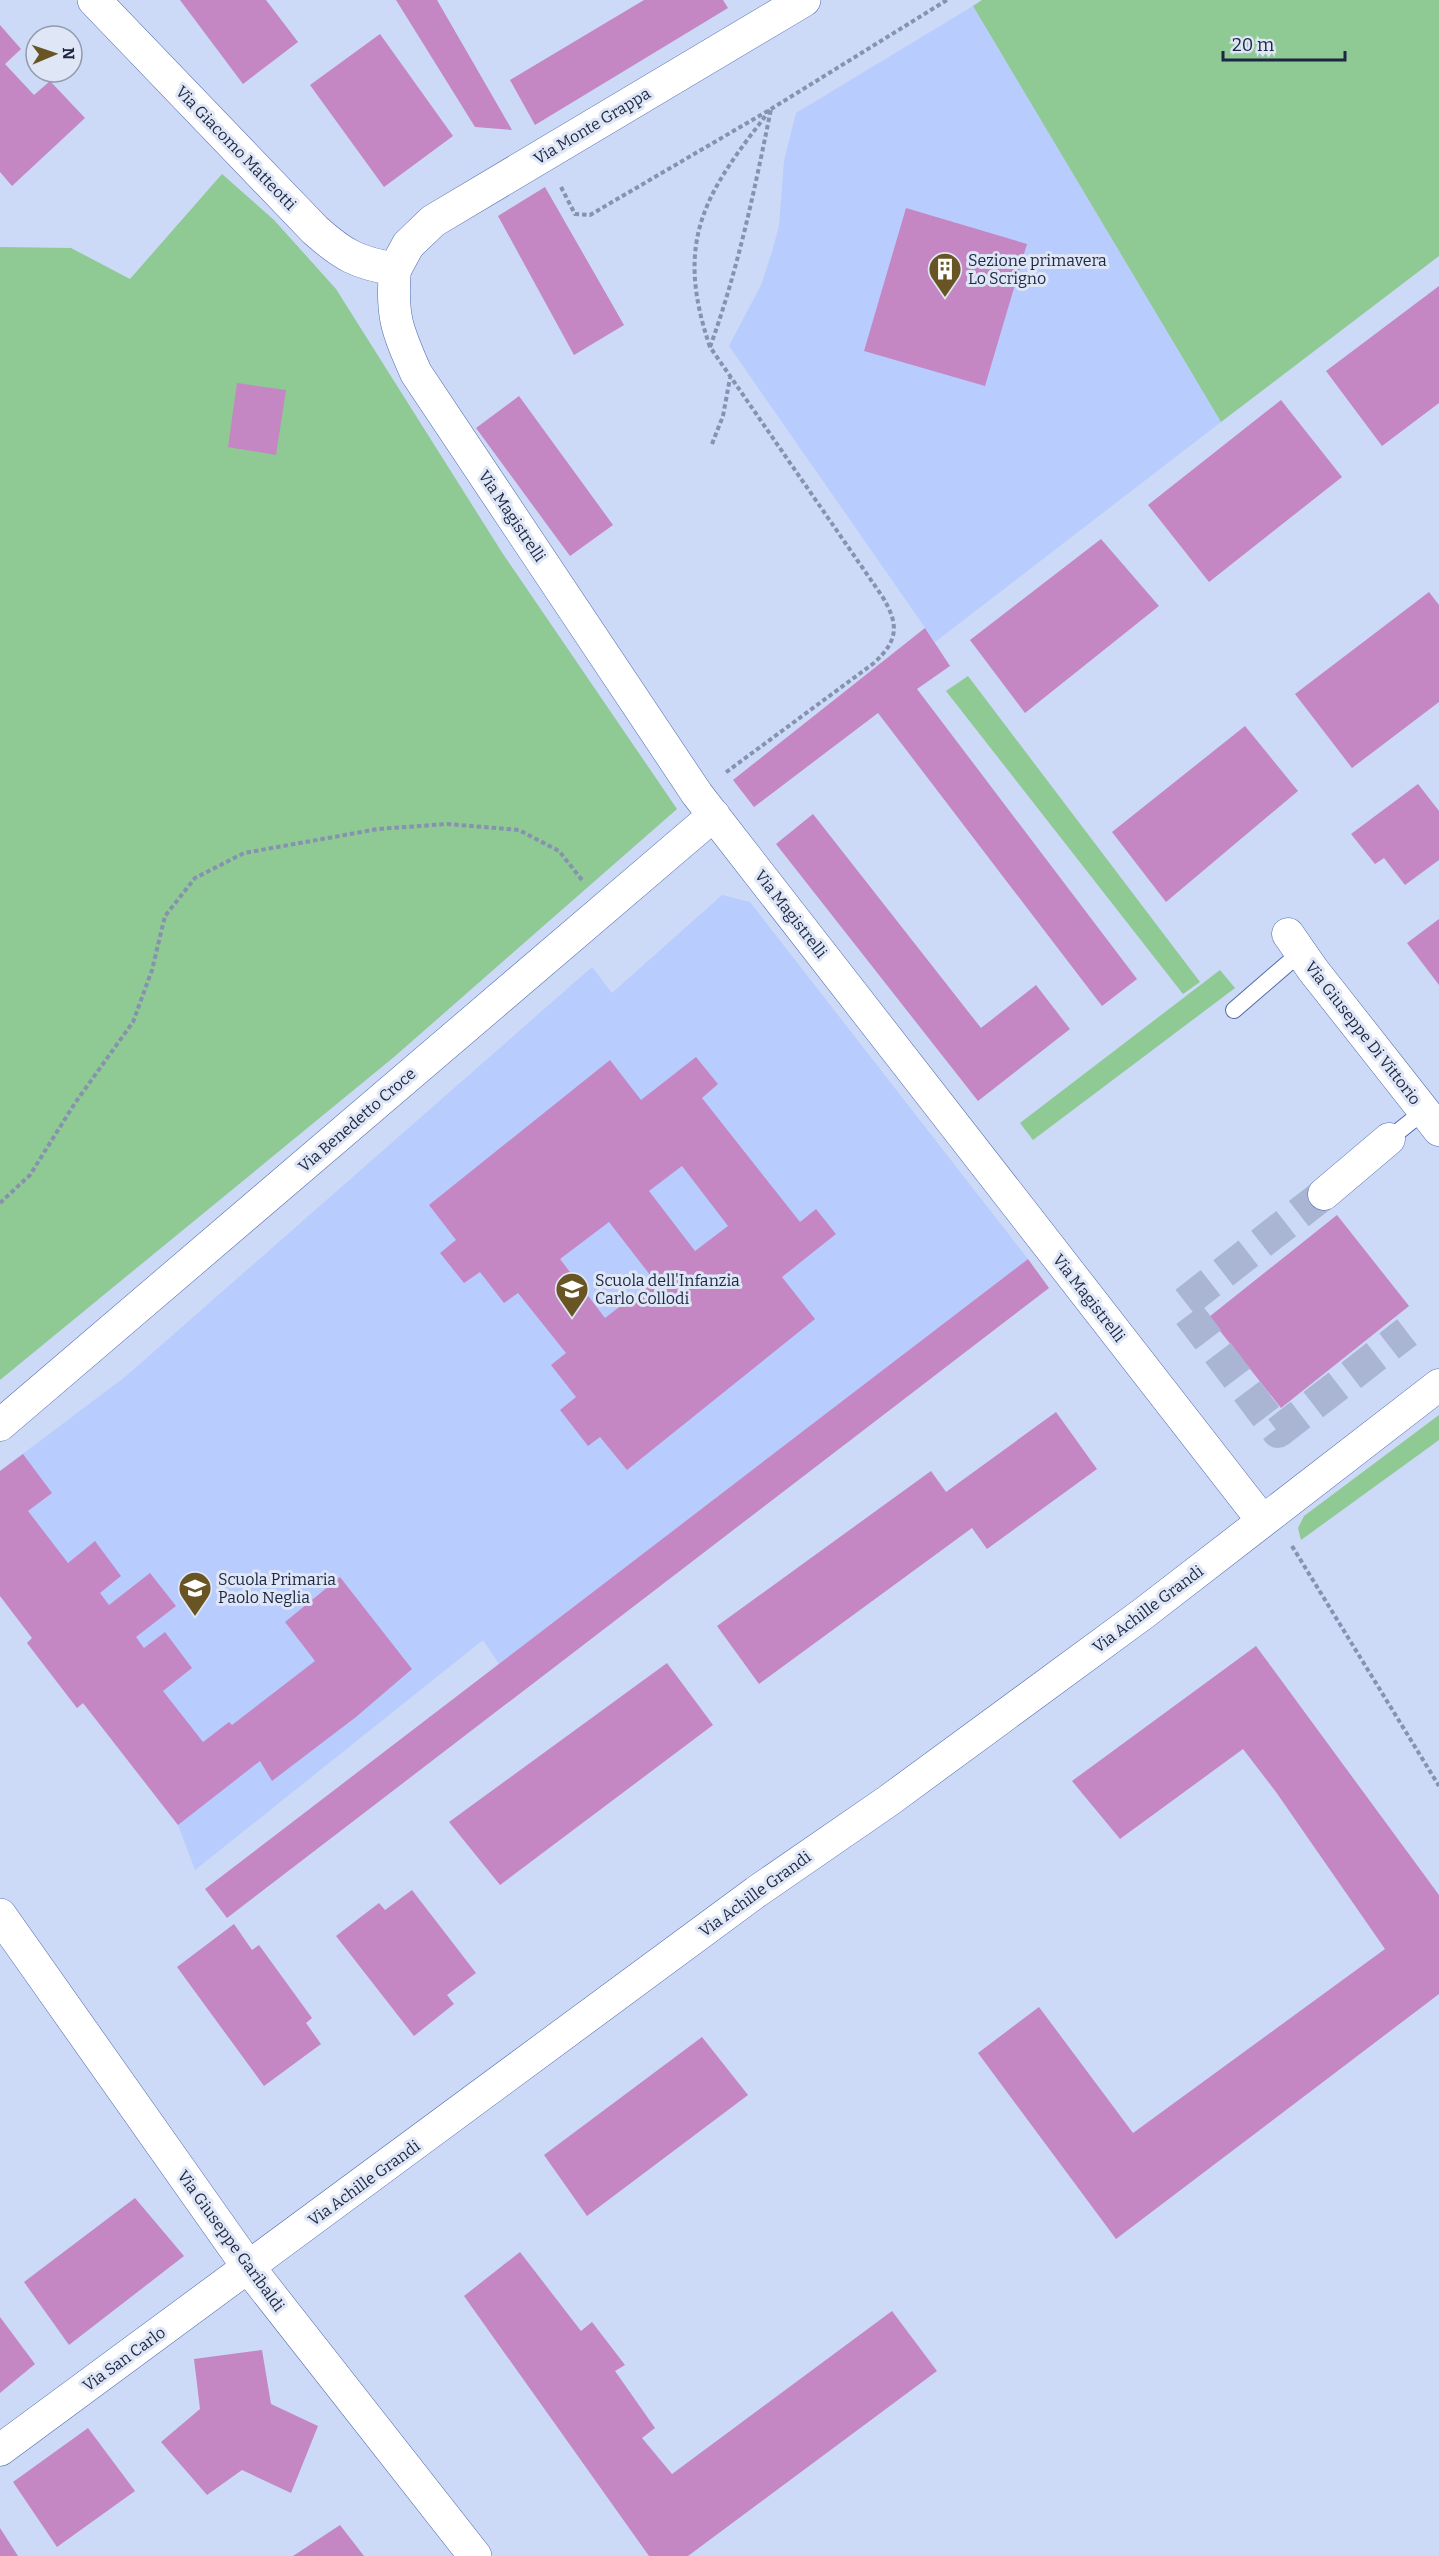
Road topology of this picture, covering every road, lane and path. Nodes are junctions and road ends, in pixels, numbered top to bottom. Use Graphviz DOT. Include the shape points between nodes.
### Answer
graph roads {
  1 [pos="93,0"];
  2 [pos="804,0"];
  3 [pos="947,0"];
  4 [pos="771,109"];
  5 [pos="543,155"];
  6 [pos="394,269"];
  7 [pos="710,347"];
  8 [pos="730,378"];
  9 [pos="712,444"];
  10 [pos="706,805"];
  11 [pos="607,906"];
  12 [pos="1300,952"];
  13 [pos="1234,1010"];
  14 [pos="1431,1120"];
  15 [pos="1389,1139"];
  16 [pos="1324,1194"];
  17 [pos="0,1203"];
  18 [pos="1439,1385"];
  19 [pos="0,1425"];
  20 [pos="1262,1520"];
  21 [pos="1439,1786"];
  22 [pos="0,1915"];
  23 [pos="249,2268"];
  24 [pos="0,2450"];
  25 [pos="471,2555"];
  1 -- 6 [label="street, Via Giacomo Matteotti" via="323,238 340,253 363,264"];
  2 -- 5 [label="street, Via Monte Grappa"];
  3 -- 4 [label="path"];
  4 -- 5 [label="path" via="590,215 575,214"];
  4 -- 7 [label="path" via="722,316"];
  4 -- 7 [label="path" via="723,171 696,235 698,309"];
  5 -- 6 [label="street, Via Monte Grappa" via="433,221 408,245"];
  6 -- 10 [label="street, Via Magistrelli" via="392,304 416,373"];
  7 -- 8 [label="path"];
  8 -- 9 [label="path" via="723,416"];
  8 -- 10 [label="path" via="882,596 890,609 894,631 890,648 874,663"];
  10 -- 11 [label="street, Via Benedetto Croce"];
  10 -- 20 [label="street, Via Magistrelli"];
  11 -- 17 [label="path" via="559,851 519,830 447,824 378,828 244,853 195,878 165,916 152,970 133,1022 30,1175"];
  11 -- 19 [label="street, Via Benedetto Croce"];
  12 -- 13 [label="lane"];
  12 -- 14 [label="street, Via Giuseppe Di Vittorio"];
  14 -- 15 [label="lane"];
  15 -- 16 [label="street"];
  18 -- 20 [label="street"];
  20 -- 21 [label="path" via="1296,1550"];
  20 -- 23 [label="street, Via Achille Grandi" via="1135,1620 756,1892"];
  22 -- 23 [label="street, Via Giuseppe Garibaldi"];
  23 -- 24 [label="street, Via San Carlo"];
  23 -- 25 [label="street, Via Giuseppe Garibaldi"];
}
